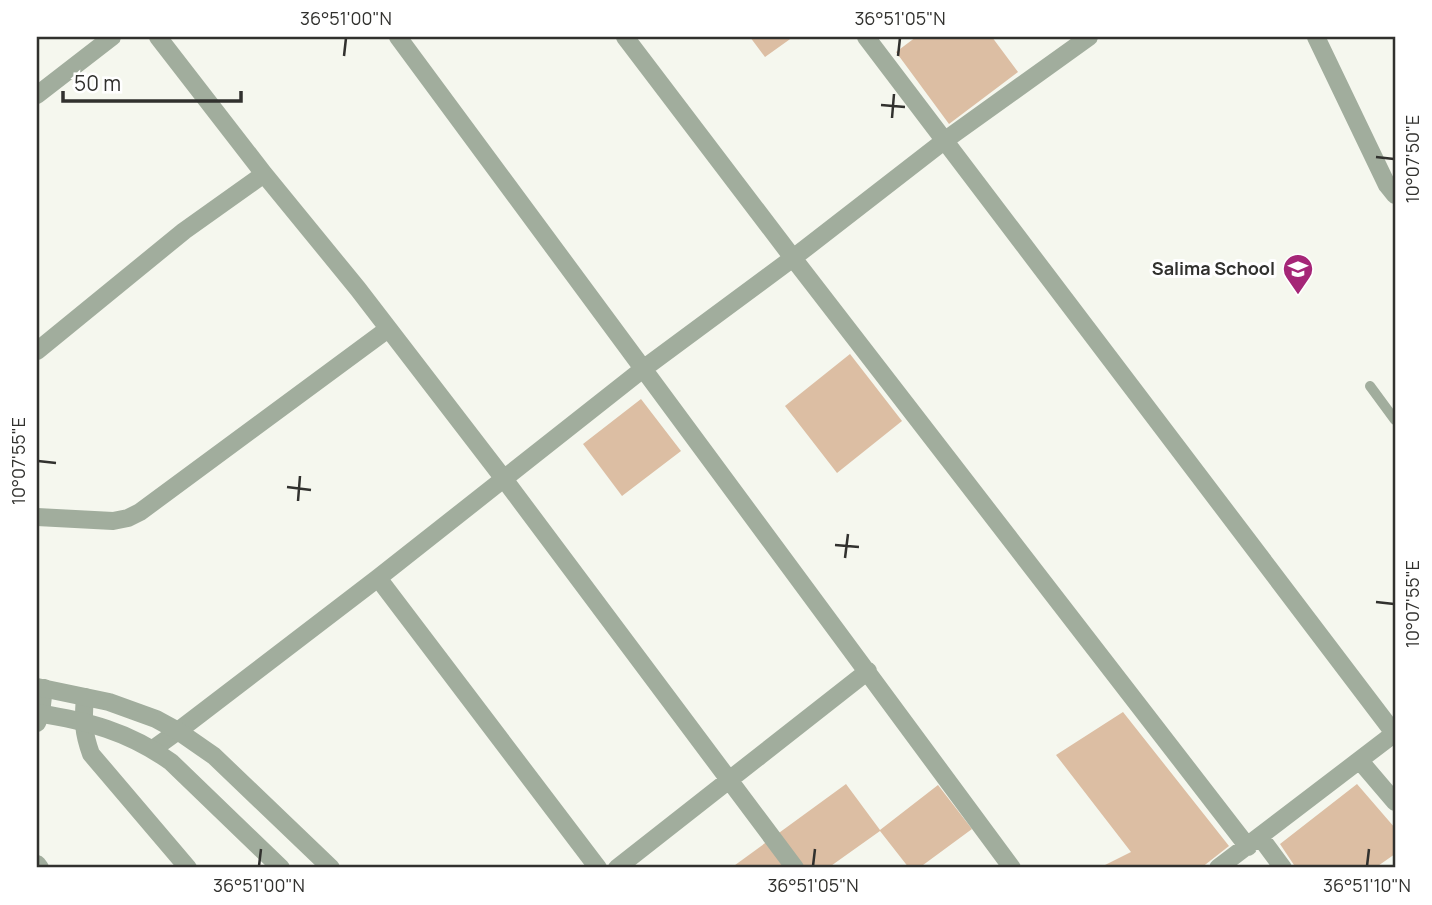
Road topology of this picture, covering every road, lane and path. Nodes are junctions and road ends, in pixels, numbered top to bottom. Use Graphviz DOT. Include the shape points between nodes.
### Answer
graph roads {
  1 [pos="112,37"];
  2 [pos="158,37"];
  3 [pos="398,37"];
  4 [pos="625,37"];
  5 [pos="866,37"];
  6 [pos="1089,37"];
  7 [pos="1316,37"];
  8 [pos="37,95"];
  9 [pos="944,141"];
  10 [pos="264,174"];
  11 [pos="1395,195"];
  12 [pos="793,258"];
  13 [pos="388,328"];
  14 [pos="37,351"];
  15 [pos="643,369"];
  16 [pos="1370,386"];
  17 [pos="1395,420"];
  18 [pos="504,480"];
  19 [pos="37,517"];
  20 [pos="378,578"];
  21 [pos="867,671"];
  22 [pos="40,687"];
  23 [pos="85,697"];
  24 [pos="38,716"];
  25 [pos="83,721"];
  26 [pos="178,731"];
  27 [pos="1395,733"];
  28 [pos="153,749"];
  29 [pos="1360,761"];
  30 [pos="730,781"];
  31 [pos="1395,802"];
  32 [pos="1254,842"];
  33 [pos="37,864"];
  34 [pos="40,868"];
  35 [pos="188,868"];
  36 [pos="281,868"];
  37 [pos="331,868"];
  38 [pos="598,868"];
  39 [pos="617,868"];
  40 [pos="795,868"];
  41 [pos="1012,868"];
  42 [pos="1219,868"];
  43 [pos="1283,868"];
  1 -- 8 [label="street"];
  2 -- 10 [label="street"];
  3 -- 15 [label="street"];
  4 -- 12 [label="street"];
  5 -- 9 [label="street"];
  6 -- 9 [label="street"];
  7 -- 11 [label="street"];
  9 -- 12 [label="street"];
  9 -- 27 [label="street"];
  10 -- 13 [label="street"];
  10 -- 14 [label="street" via="184,231"];
  12 -- 15 [label="street"];
  12 -- 32 [label="street"];
  13 -- 18 [label="street"];
  13 -- 19 [label="street" via="140,512 113,521"];
  15 -- 18 [label="street"];
  15 -- 21 [label="street"];
  16 -- 17 [label="lane"];
  18 -- 20 [label="street"];
  18 -- 30 [label="street"];
  20 -- 26 [label="street"];
  20 -- 38 [label="street"];
  21 -- 30 [label="street"];
  21 -- 41 [label="street"];
  22 -- 23 [label="street"];
  22 -- 24 [label="street"];
  23 -- 25 [label="street"];
  23 -- 26 [label="street" via="133,710"];
  24 -- 25 [label="street"];
  25 -- 28 [label="street"];
  25 -- 35 [label="street" via="91,754"];
  26 -- 28 [label="street"];
  26 -- 37 [label="street" via="214,756"];
  27 -- 29 [label="street"];
  28 -- 36 [label="street"];
  29 -- 31 [label="street"];
  29 -- 32 [label="street"];
  30 -- 39 [label="street"];
  30 -- 40 [label="street"];
  32 -- 42 [label="street"];
  32 -- 43 [label="street"];
  33 -- 34 [label="street"];
}
